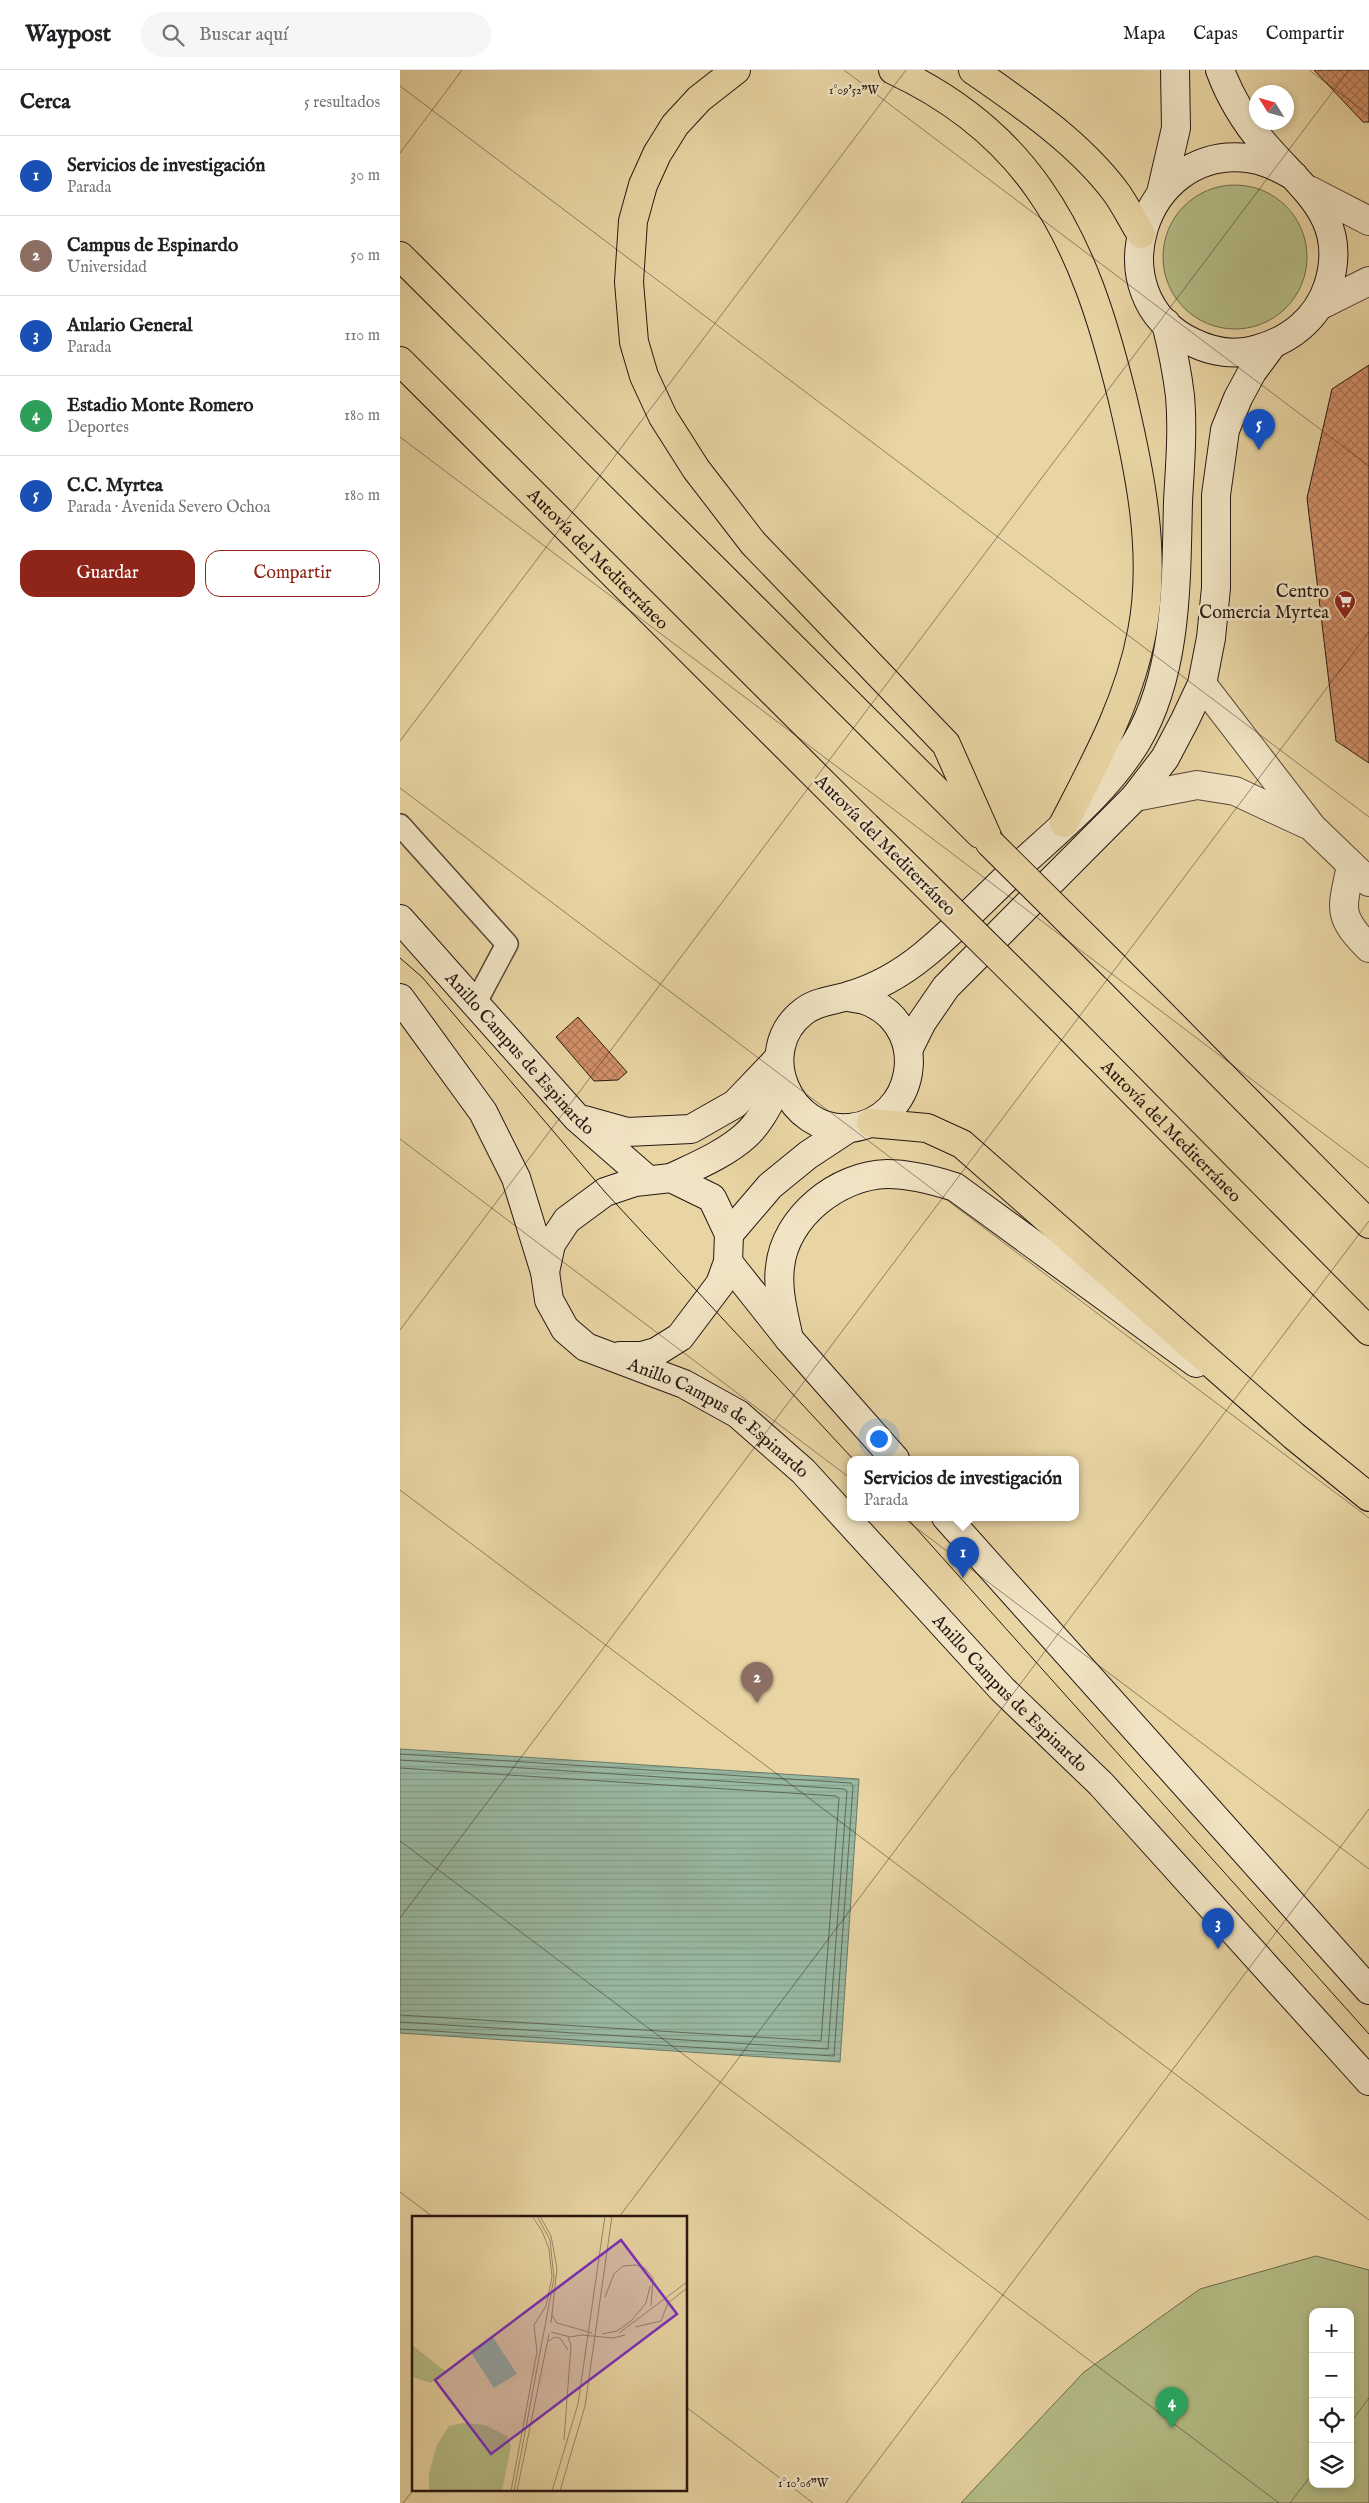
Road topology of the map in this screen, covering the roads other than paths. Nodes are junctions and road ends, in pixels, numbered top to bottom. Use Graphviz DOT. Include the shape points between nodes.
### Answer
graph roads {
  1 [pos="736,70"];
  2 [pos="893,70"];
  3 [pos="973,70"];
  4 [pos="1175,70"];
  5 [pos="1220,70"];
  6 [pos="1301,183"];
  7 [pos="1161,193"];
  8 [pos="1369,221"];
  9 [pos="1141,234"];
  10 [pos="400,256"];
  11 [pos="1369,281"];
  12 [pos="1319,306"];
  13 [pos="1166,323"];
  14 [pos="1272,345"];
  15 [pos="400,361"];
  16 [pos="1202,684"];
  17 [pos="1134,797"];
  18 [pos="1064,823"];
  19 [pos="400,825"];
  20 [pos="1312,827"];
  21 [pos="990,843"];
  22 [pos="1360,874"];
  23 [pos="400,919"];
  24 [pos="1369,948"];
  25 [pos="848,997"];
  26 [pos="400,998"];
  27 [pos="475,1004"];
  28 [pos="909,1048"];
  29 [pos="780,1069"];
  30 [pos="577,1118"];
  31 [pos="860,1126"];
  32 [pos="660,1179"];
  33 [pos="1369,1224"];
  34 [pos="729,1234"];
  35 [pos="728,1262"];
  36 [pos="545,1272"];
  37 [pos="1369,1331"];
  38 [pos="789,1339"];
  39 [pos="613,1356"];
  40 [pos="1294,1436"];
  41 [pos="891,1456"];
  42 [pos="1369,1497"];
  43 [pos="847,1519"];
  44 [pos="849,1521"];
  45 [pos="950,1521"];
  46 [pos="1369,1990"];
  47 [pos="1369,2081"];
  1 -- 21 [label="highway" via="698,99 675,125 643,185 632,221 629,282 634,342 644,376 663,417 696,469 752,544 946,744"];
  2 -- 18 [label="highway" via="936,91 992,135 1038,188 1060,221 1095,300 1134,448 1142,494 1148,573 1143,630 1133,672 1112,729"];
  3 -- 9 [label="highway" via="1041,120 1095,168 1116,192"];
  4 -- 7 [label="main road" via="1176,128"];
  5 -- 6 [label="main road" via="1227,90 1243,117"];
  6 -- 7 [label="main road" via="1272,164 1248,158 1224,158 1200,164 1179,176"];
  6 -- 8 [label="main road"];
  6 -- 12 [label="main road" via="1326,219 1333,246 1328,287"];
  7 -- 9 [label="main road"];
  9 -- 13 [label="main road" via="1138,258 1142,282 1151,304"];
  10 -- 21 [label="highway"];
  11 -- 12 [label="main road"];
  12 -- 14 [label="main road" via="1291,336"];
  13 -- 14 [label="main road" via="1184,338 1212,349 1250,352"];
  13 -- 18 [label="main road" via="1176,364 1180,441 1176,578 1162,677 1152,709 1136,742 1095,796"];
  14 -- 16 [label="main road" via="1252,372 1225,430 1216,495 1216,588"];
  15 -- 37 [label="highway, Autovía del Mediterráneo, bridge" via="1062,1020"];
  16 -- 17 [label="main road" via="1165,758"];
  16 -- 20 [label="main road"];
  17 -- 20 [label="main road" via="1197,785 1235,791"];
  17 -- 28 [label="main road" via="946,987"];
  18 -- 25 [label="main road" via="924,955 887,981"];
  19 -- 27 [label="lane" via="507,944"];
  20 -- 22 [label="main road"];
  21 -- 33 [label="highway, bridge"];
  22 -- 24 [label="main road" via="1342,911 1353,931"];
  23 -- 27 [label="main road, Anillo Campus de Espinardo"];
  25 -- 28 [label="main road" via="870,1002 890,1014 903,1032"];
  25 -- 29 [label="main road" via="822,1000 801,1013 786,1034"];
  26 -- 36 [label="main road, Anillo Campus de Espinardo" via="483,1112 516,1178"];
  27 -- 30 [label="main road, Anillo Campus de Espinardo"];
  28 -- 31 [label="main road" via="910,1071 903,1093 889,1111"];
  29 -- 30 [label="main road" via="735,1104 691,1129 627,1132"];
  29 -- 31 [label="main road" via="791,1101 807,1117 827,1126"];
  29 -- 32 [label="main road" via="760,1117 745,1136 704,1162"];
  30 -- 32 [label="main road, Anillo Campus de Espinardo"];
  31 -- 34 [label="main road" via="808,1155 770,1186"];
  31 -- 40 [label="highway" via="928,1128 962,1144"];
  32 -- 34 [label="main road, Anillo Campus de Espinardo" via="712,1198"];
  32 -- 36 [label="main road, Anillo Campus de Espinardo" via="605,1192 579,1209 551,1244"];
  34 -- 35 [label="main road, Anillo Campus de Espinardo"];
  35 -- 38 [label="main road"];
  35 -- 39 [label="main road, Anillo Campus de Espinardo" via="708,1303 680,1337 656,1352 642,1356"];
  36 -- 39 [label="main road, Anillo Campus de Espinardo" via="549,1300 565,1329 586,1347"];
  38 -- 40 [label="main road" via="780,1295 780,1266 790,1235 807,1211 833,1191 859,1180 886,1174 925,1178 955,1187"];
  38 -- 41 [label="main road"];
  39 -- 43 [label="main road, Anillo Campus de Espinardo" via="684,1384 738,1414 803,1471"];
  40 -- 42 [label="highway"];
  44 -- 47 [label="main road, Anillo Campus de Espinardo" via="1002,1689 1101,1784"];
  45 -- 46 [label="main road"];
}
